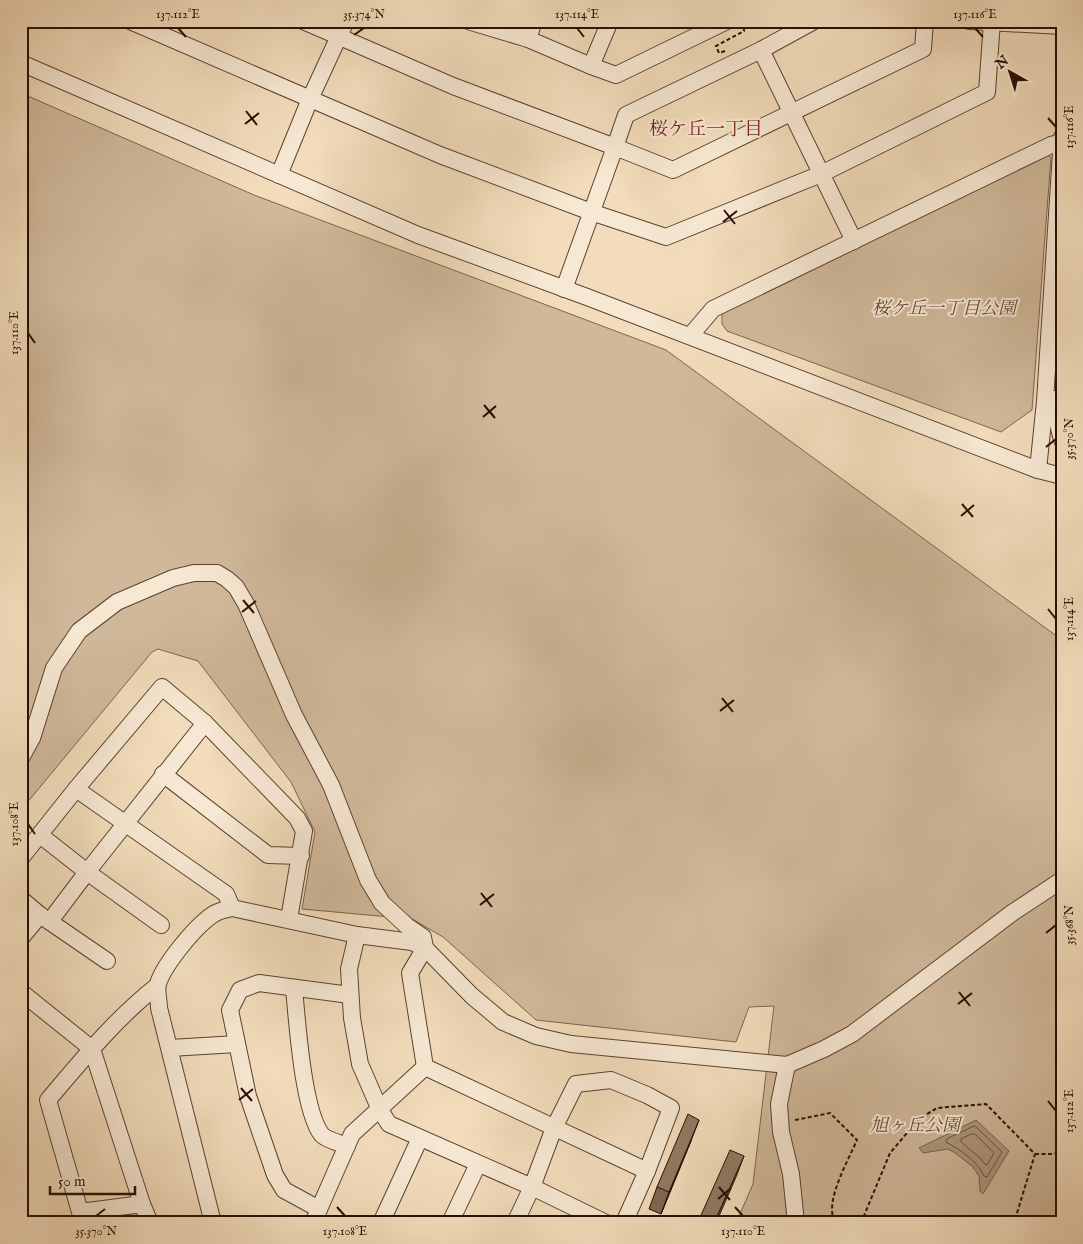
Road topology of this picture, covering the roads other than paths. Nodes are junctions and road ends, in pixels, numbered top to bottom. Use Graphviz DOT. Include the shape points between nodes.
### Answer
graph roads {
  1 [pos="130,21"];
  2 [pos="303,21"];
  3 [pos="346,21"];
  4 [pos="468,21"];
  5 [pos="534,21"];
  6 [pos="610,21"];
  7 [pos="727,21"];
  8 [pos="814,21"];
  9 [pos="926,21"];
  10 [pos="969,21"];
  11 [pos="992,22"];
  12 [pos="1062,26"];
  13 [pos="339,37"];
  14 [pos="528,38"];
  15 [pos="761,50"];
  16 [pos="21,63"];
  17 [pos="591,66"];
  18 [pos="310,99"];
  19 [pos="792,112"];
  20 [pos="1062,137"];
  21 [pos="1062,142"];
  22 [pos="614,147"];
  23 [pos="821,174"];
  24 [pos="278,175"];
  25 [pos="592,212"];
  26 [pos="854,241"];
  27 [pos="564,289"];
  28 [pos="1062,299"];
  29 [pos="690,336"];
  30 [pos="1055,399"];
  31 [pos="1062,440"];
  32 [pos="1050,473"];
  33 [pos="204,723"];
  34 [pos="21,758"];
  35 [pos="163,774"];
  36 [pos="76,789"];
  37 [pos="124,823"];
  38 [pos="40,835"];
  39 [pos="301,856"];
  40 [pos="21,858"];
  41 [pos="87,872"];
  42 [pos="1062,880"];
  43 [pos="21,899"];
  44 [pos="232,908"];
  45 [pos="45,918"];
  46 [pos="289,919"];
  47 [pos="161,925"];
  48 [pos="357,935"];
  49 [pos="21,938"];
  50 [pos="425,948"];
  51 [pos="108,961"];
  52 [pos="157,986"];
  53 [pos="294,988"];
  54 [pos="21,992"];
  55 [pos="350,995"];
  56 [pos="237,1044"];
  57 [pos="170,1048"];
  58 [pos="92,1049"];
  59 [pos="787,1065"];
  60 [pos="425,1067"];
  61 [pos="380,1110"];
  62 [pos="554,1128"];
  63 [pos="420,1138"];
  64 [pos="347,1146"];
  65 [pos="478,1164"];
  66 [pos="647,1171"];
  67 [pos="532,1187"];
  68 [pos="142,1204"];
  69 [pos="316,1216"];
  70 [pos="587,1219"];
  71 [pos="150,1223"];
  72 [pos="213,1223"];
  73 [pos="381,1223"];
  74 [pos="450,1223"];
  75 [pos="515,1223"];
  76 [pos="606,1223"];
  77 [pos="624,1223"];
  78 [pos="796,1223"];
  1 -- 18 [label="street"];
  2 -- 13 [label="street"];
  3 -- 13 [label="street"];
  4 -- 14 [label="street"];
  5 -- 14 [label="street"];
  6 -- 17 [label="street"];
  7 -- 17 [label="street" via="616,74"];
  8 -- 15 [label="street"];
  9 -- 19 [label="street" via="923,49"];
  10 -- 11 [label="street"];
  11 -- 12 [label="street"];
  11 -- 23 [label="street" via="987,92"];
  13 -- 18 [label="street"];
  13 -- 22 [label="street" via="453,86"];
  14 -- 17 [label="street"];
  15 -- 19 [label="street"];
  15 -- 22 [label="street" via="626,115"];
  16 -- 24 [label="street"];
  18 -- 24 [label="street"];
  18 -- 25 [label="street" via="440,155"];
  19 -- 22 [label="street" via="673,170"];
  19 -- 23 [label="street"];
  20 -- 21 [label="street"];
  21 -- 26 [label="street"];
  21 -- 32 [label="street" via="1045,401"];
  22 -- 25 [label="street"];
  23 -- 25 [label="street" via="666,237"];
  23 -- 26 [label="street"];
  24 -- 27 [label="street" via="418,236"];
  25 -- 27 [label="street"];
  26 -- 29 [label="street" via="712,310"];
  27 -- 29 [label="street"];
  28 -- 30 [label="street"];
  29 -- 32 [label="street"];
  30 -- 31 [label="street"];
  30 -- 32 [label="street"];
  33 -- 35 [label="street"];
  33 -- 36 [label="street" via="162,687"];
  33 -- 39 [label="street" via="297,818 304,831"];
  34 -- 50 [label="street" via="32,738 54,668 79,631 118,602 172,578 194,573 217,574 236,587 246,604 294,715 331,785 368,880 382,904 423,937"];
  35 -- 37 [label="street"];
  35 -- 39 [label="street" via="268,855"];
  36 -- 37 [label="street"];
  36 -- 38 [label="street"];
  37 -- 41 [label="street"];
  37 -- 44 [label="street" via="226,894"];
  38 -- 40 [label="street"];
  38 -- 41 [label="street"];
  39 -- 46 [label="street"];
  41 -- 45 [label="street"];
  41 -- 47 [label="street"];
  42 -- 59 [label="street" via="1012,913 852,1034"];
  43 -- 45 [label="street"];
  44 -- 46 [label="street"];
  44 -- 52 [label="street" via="207,919 177,951 163,970"];
  45 -- 49 [label="street"];
  45 -- 51 [label="street"];
  46 -- 48 [label="street"];
  48 -- 50 [label="street" via="412,942"];
  48 -- 55 [label="street" via="349,969"];
  50 -- 59 [label="street" via="503,1022 536,1036 570,1044"];
  50 -- 60 [label="street" via="410,973"];
  52 -- 57 [label="street"];
  52 -- 58 [label="street"];
  53 -- 55 [label="street"];
  53 -- 56 [label="street" via="259,983 240,990 230,1010"];
  53 -- 64 [label="street" via="301,1060 313,1120 324,1136"];
  54 -- 58 [label="street"];
  55 -- 61 [label="street" via="360,1064"];
  56 -- 57 [label="street"];
  56 -- 69 [label="street" via="248,1096 275,1175 284,1190"];
  57 -- 72 [label="street"];
  58 -- 68 [label="street"];
  58 -- 68 [label="street" via="48,1100 80,1212"];
  59 -- 78 [label="street" via="779,1104 780,1122 792,1174"];
  60 -- 61 [label="street"];
  60 -- 62 [label="street"];
  61 -- 63 [label="street" via="389,1124"];
  61 -- 64 [label="street" via="352,1134"];
  62 -- 66 [label="street"];
  62 -- 66 [label="street" via="576,1084 611,1080 647,1095 671,1108"];
  62 -- 67 [label="street"];
  63 -- 65 [label="street"];
  63 -- 73 [label="street"];
  64 -- 69 [label="street"];
  65 -- 67 [label="street"];
  65 -- 74 [label="street"];
  66 -- 77 [label="street"];
  67 -- 70 [label="street"];
  67 -- 75 [label="street"];
  68 -- 71 [label="street"];
  70 -- 76 [label="street"];
}
